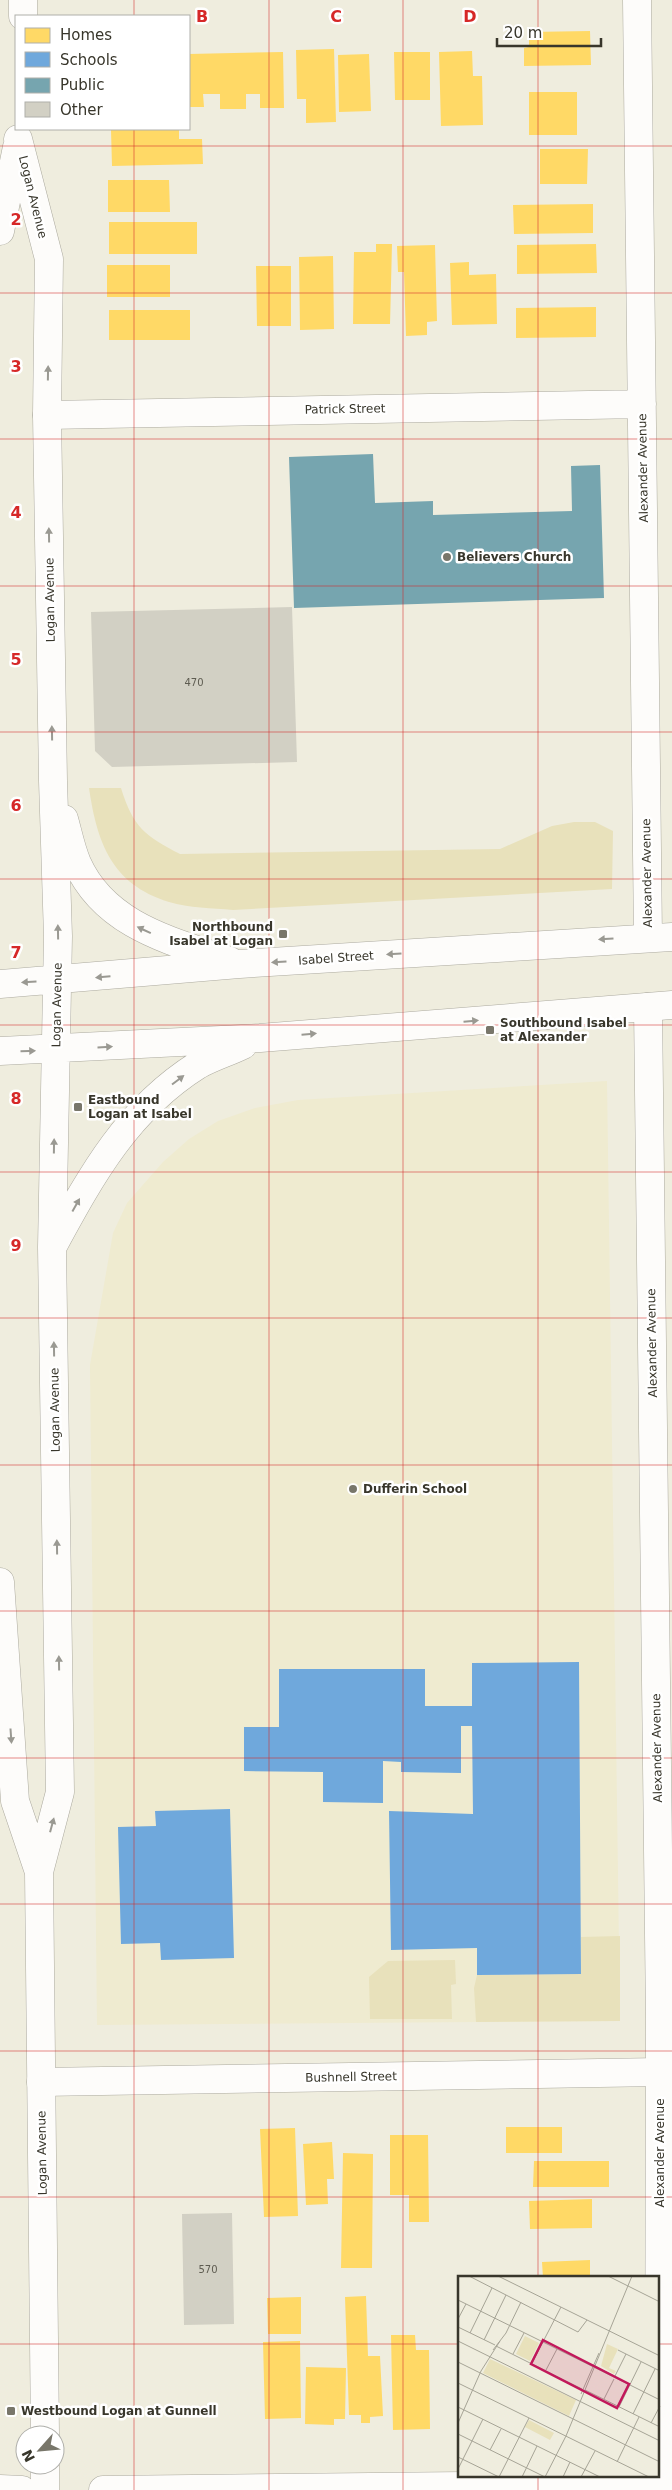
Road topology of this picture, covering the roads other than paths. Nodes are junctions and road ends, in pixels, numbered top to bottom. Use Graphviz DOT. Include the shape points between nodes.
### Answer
graph roads {
  1 [pos="23,0"];
  2 [pos="637,0"];
  3 [pos="23,15"];
  4 [pos="19,134"];
  5 [pos="0,231"];
  6 [pos="642,404"];
  7 [pos="47,415"];
  8 [pos="53,781"];
  9 [pos="660,937"];
  10 [pos="239,964"];
  11 [pos="58,980"];
  12 [pos="0,984"];
  13 [pos="660,1006"];
  14 [pos="260,1038"];
  15 [pos="56,1050"];
  16 [pos="0,1052"];
  17 [pos="52,1248"];
  18 [pos="0,1582"];
  19 [pos="39,1872"];
  20 [pos="660,2072"];
  21 [pos="41,2082"];
  22 [pos="660,2276"];
  23 [pos="45,2425"];
  24 [pos="45,2475"];
  25 [pos="659,2487"];
  26 [pos="0,2489"];
  27 [pos="22,2490"];
  28 [pos="45,2490"];
  29 [pos="104,2490"];
  1 -- 3 [label="main road"];
  2 -- 6 [label="main road, Alexander Avenue"];
  4 -- 5 [label="main road, Logan Avenue"];
  7 -- 4 [label="main road, Logan Avenue, one-way" via="49,259"];
  6 -- 7 [label="main road, Patrick Street"];
  6 -- 9 [label="main road, Alexander Avenue"];
  8 -- 7 [label="main road, Logan Avenue, one-way"];
  10 -- 8 [label="main road, one-way" via="138,928 110,907 86,879 77,862"];
  11 -- 8 [label="main road, Logan Avenue, one-way"];
  9 -- 10 [label="main road, Isabel Street, one-way"];
  10 -- 11 [label="main road, Isabel Street, one-way"];
  11 -- 12 [label="main road, Isabel Street, one-way"];
  11 -- 15 [label="main road, Logan Avenue"];
  14 -- 13 [label="main road, one-way"];
  13 -- 20 [label="main road, Alexander Avenue"];
  15 -- 14 [label="main road, one-way"];
  17 -- 14 [label="main road, one-way" via="98,1165 139,1114 176,1080 200,1064"];
  16 -- 15 [label="main road, one-way"];
  17 -- 15 [label="main road, Logan Avenue, one-way"];
  19 -- 17 [label="main road, Logan Avenue, one-way" via="60,1792"];
  18 -- 19 [label="main road, Logan Avenue, one-way" via="15,1800"];
  19 -- 21 [label="main road, Logan Avenue"];
  20 -- 21 [label="main road, Bushnell Street"];
  20 -- 22 [label="main road, Alexander Avenue"];
  21 -- 23 [label="main road, Logan Avenue"];
  24 -- 28 [label="main road"];
  25 -- 29 [label="main road"];
  26 -- 27 [label="main road"];
}
